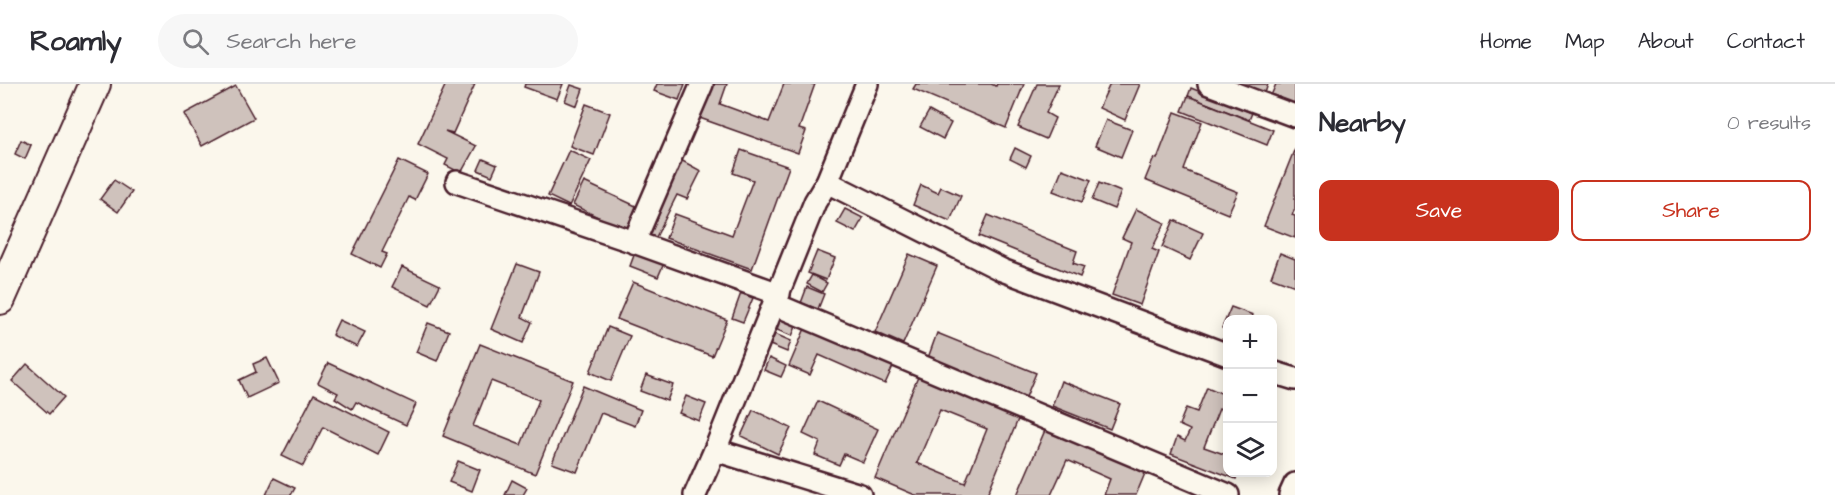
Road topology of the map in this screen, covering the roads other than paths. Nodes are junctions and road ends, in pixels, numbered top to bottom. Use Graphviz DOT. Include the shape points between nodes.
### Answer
graph roads {
  1 [pos="95,84"];
  2 [pos="702,84"];
  3 [pos="867,84"];
  4 [pos="1209,84"];
  5 [pos="1295,116"];
  6 [pos="457,182"];
  7 [pos="827,182"];
  8 [pos="634,242"];
  9 [pos="0,299"];
  10 [pos="776,299"];
  11 [pos="1223,353"];
  12 [pos="1277,374"];
  13 [pos="1295,379"];
  14 [pos="716,450"];
  15 [pos="1295,484"];
  16 [pos="695,495"];
  17 [pos="860,495"];
  18 [pos="1228,495"];
  19 [pos="1290,495"];
  1 -- 9 [label="street"];
  2 -- 8 [label="street"];
  3 -- 7 [label="street"];
  4 -- 5 [label="street"];
  6 -- 8 [label="street"];
  7 -- 10 [label="street" via="815,202"];
  7 -- 11 [label="street" via="1002,270"];
  8 -- 10 [label="street"];
  10 -- 14 [label="street"];
  10 -- 18 [label="street"];
  12 -- 13 [label="street"];
  14 -- 16 [label="street"];
  14 -- 17 [label="street"];
  15 -- 19 [label="street"];
}
